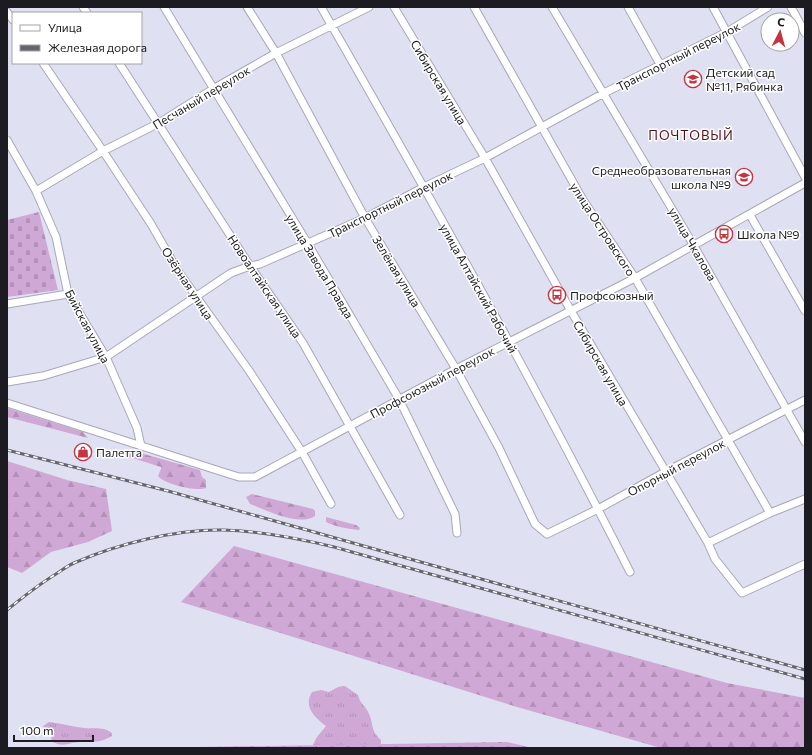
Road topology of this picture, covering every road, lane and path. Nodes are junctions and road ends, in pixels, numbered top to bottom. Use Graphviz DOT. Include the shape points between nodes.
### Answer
graph roads {
  1 [pos="164,7"];
  2 [pos="247,7"];
  3 [pos="321,7"];
  4 [pos="369,7"];
  5 [pos="394,7"];
  6 [pos="474,7"];
  7 [pos="552,7"];
  8 [pos="628,7"];
  9 [pos="712,7"];
  10 [pos="768,7"];
  11 [pos="791,7"];
  12 [pos="332,26"];
  13 [pos="727,32"];
  14 [pos="805,33"];
  15 [pos="276,53"];
  16 [pos="43,64"];
  17 [pos="120,64"];
  18 [pos="661,66"];
  19 [pos="213,89"];
  20 [pos="604,93"];
  21 [pos="159,123"];
  22 [pos="542,126"];
  23 [pos="7,140"];
  24 [pos="103,151"];
  25 [pos="486,158"];
  26 [pos="805,177"];
  27 [pos="805,183"];
  28 [pos="424,187"];
  29 [pos="36,191"];
  30 [pos="750,215"];
  31 [pos="365,218"];
  32 [pos="308,244"];
  33 [pos="694,246"];
  34 [pos="250,266"];
  35 [pos="635,278"];
  36 [pos="68,294"];
  37 [pos="195,296"];
  38 [pos="7,304"];
  39 [pos="571,311"];
  40 [pos="805,311"];
  41 [pos="509,341"];
  42 [pos="106,357"];
  43 [pos="456,369"];
  44 [pos="7,382"];
  45 [pos="399,399"];
  46 [pos="805,400"];
  47 [pos="7,403"];
  48 [pos="786,409"];
  49 [pos="351,426"];
  50 [pos="728,439"];
  51 [pos="805,442"];
  52 [pos="141,446"];
  53 [pos="302,452"];
  54 [pos="665,472"];
  55 [pos="805,499"];
  56 [pos="331,504"];
  57 [pos="598,509"];
  58 [pos="770,513"];
  59 [pos="400,515"];
  60 [pos="458,533"];
  61 [pos="546,534"];
  62 [pos="708,543"];
  63 [pos="805,564"];
  64 [pos="630,572"];
  1 -- 19 [label="street, улица Завода Правда"];
  2 -- 15 [label="street, Зелёная улица"];
  3 -- 12 [label="street, улица Алтайский Рабочий"];
  4 -- 12 [label="street, Песчаный переулок"];
  5 -- 25 [label="street, Сибирская улица"];
  6 -- 22 [label="street, улица Островского"];
  7 -- 20 [label="street, улица Чкалова"];
  8 -- 18 [label="street"];
  9 -- 13 [label="street"];
  10 -- 13 [label="street, Транспортный переулок"];
  11 -- 14 [label="street"];
  12 -- 15 [label="street, Песчаный переулок"];
  12 -- 28 [label="street, улица Алтайский Рабочий"];
  13 -- 18 [label="street, Транспортный переулок"];
  13 -- 26 [label="street"];
  15 -- 19 [label="street, Песчаный переулок"];
  15 -- 31 [label="street, Зелёная улица"];
  16 -- 24 [label="street, Озёрная улица"];
  17 -- 21 [label="street, Новоалтайская улица"];
  18 -- 20 [label="street, Транспортный переулок"];
  19 -- 21 [label="street, Песчаный переулок"];
  19 -- 32 [label="street, улица Завода Правда"];
  20 -- 22 [label="street, Транспортный переулок"];
  20 -- 33 [label="street, улица Чкалова"];
  21 -- 24 [label="street, Песчаный переулок"];
  21 -- 34 [label="street, Новоалтайская улица"];
  22 -- 25 [label="street, Транспортный переулок"];
  22 -- 35 [label="street, улица Островского" via="583,200"];
  23 -- 29 [label="street, Бийская улица"];
  24 -- 29 [label="street, Песчаный переулок"];
  24 -- 37 [label="street, Озёрная улица"];
  25 -- 28 [label="street, Транспортный переулок"];
  25 -- 39 [label="street, Сибирская улица"];
  27 -- 30 [label="street, Профсоюзный переулок"];
  28 -- 31 [label="street, Транспортный переулок"];
  28 -- 41 [label="street, улица Алтайский Рабочий"];
  29 -- 36 [label="street, Бийская улица" via="56,237"];
  30 -- 33 [label="street, Профсоюзный переулок"];
  30 -- 40 [label="street"];
  31 -- 32 [label="street, Транспортный переулок"];
  31 -- 43 [label="street, Зелёная улица"];
  32 -- 34 [label="street, Транспортный переулок"];
  32 -- 45 [label="street, улица Завода Правда"];
  33 -- 35 [label="street, Профсоюзный переулок"];
  33 -- 48 [label="street, улица Чкалова"];
  34 -- 37 [label="street, Транспортный переулок" via="231,273"];
  34 -- 49 [label="street, Новоалтайская улица" via="303,344"];
  35 -- 39 [label="street, Профсоюзный переулок"];
  35 -- 50 [label="street, улица Островского"];
  36 -- 38 [label="street"];
  36 -- 42 [label="street, Бийская улица"];
  37 -- 42 [label="street, Транспортный переулок"];
  37 -- 53 [label="street, Озёрная улица" via="250,372"];
  39 -- 41 [label="street, Профсоюзный переулок"];
  39 -- 54 [label="street, Сибирская улица"];
  41 -- 43 [label="street, Профсоюзный переулок"];
  41 -- 57 [label="street, улица Алтайский Рабочий"];
  42 -- 44 [label="street, Транспортный переулок" via="43,376"];
  42 -- 52 [label="street, Бийская улица" via="137,428"];
  43 -- 45 [label="street, Профсоюзный переулок"];
  43 -- 61 [label="street, Зелёная улица" via="499,448 535,524"];
  45 -- 49 [label="street, Профсоюзный переулок"];
  45 -- 60 [label="street, улица Завода Правда" via="455,514"];
  46 -- 48 [label="street, Опорный переулок"];
  47 -- 52 [label="street"];
  48 -- 50 [label="street, Опорный переулок"];
  48 -- 51 [label="street, улица Чкалова"];
  49 -- 53 [label="street, Профсоюзный переулок"];
  49 -- 59 [label="street, Новоалтайская улица"];
  50 -- 54 [label="street, Опорный переулок"];
  50 -- 58 [label="street, улица Островского"];
  52 -- 53 [label="street, Профсоюзный переулок" via="226,474 250,477 261,475"];
  53 -- 56 [label="street, Озёрная улица"];
  54 -- 57 [label="street, Опорный переулок"];
  54 -- 62 [label="street, Сибирская улица"];
  55 -- 58 [label="street"];
  57 -- 61 [label="street, Опорный переулок"];
  57 -- 64 [label="street, улица Алтайский Рабочий"];
  58 -- 62 [label="street"];
  62 -- 63 [label="street, Сибирская улица" via="715,559 742,593"];
}
